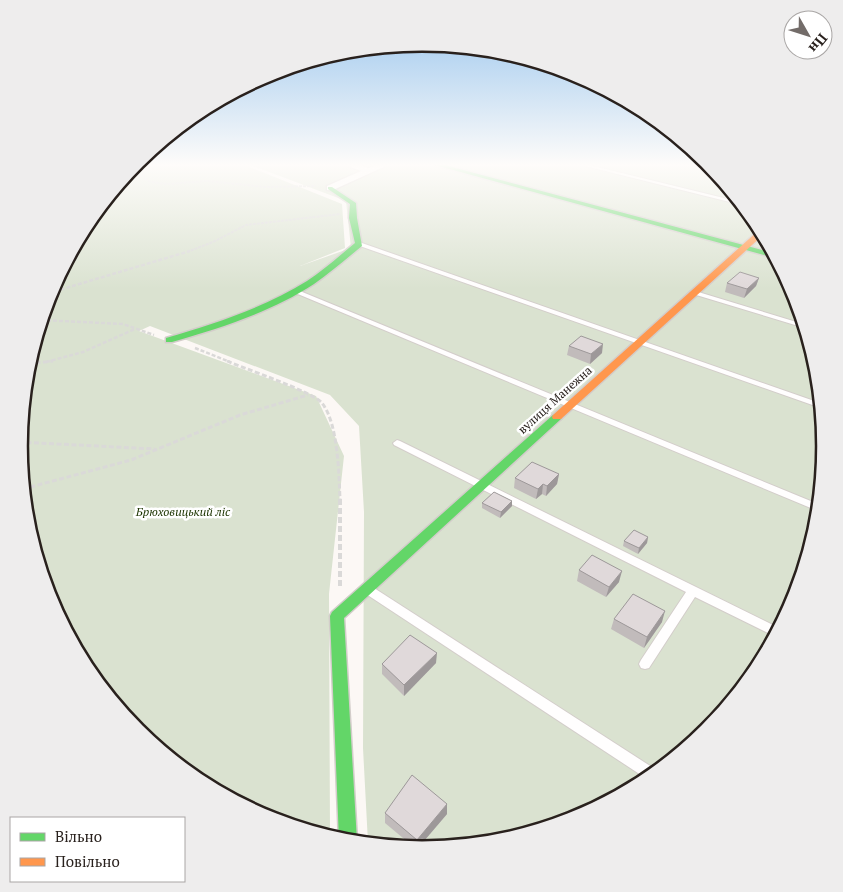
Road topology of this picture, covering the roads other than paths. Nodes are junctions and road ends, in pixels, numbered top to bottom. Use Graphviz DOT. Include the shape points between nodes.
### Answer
graph roads {
  1 [pos="351,206"];
  2 [pos="588,206"];
  3 [pos="756,238"];
  4 [pos="358,244"];
  5 [pos="744,248"];
  6 [pos="765,254"];
  7 [pos="295,291"];
  8 [pos="695,293"];
  9 [pos="796,324"];
  10 [pos="169,340"];
  11 [pos="640,343"];
  12 [pos="813,404"];
  13 [pos="571,405"];
  14 [pos="397,443"];
  15 [pos="482,486"];
  16 [pos="811,505"];
  17 [pos="368,589"];
  18 [pos="692,591"];
  19 [pos="770,629"];
  20 [pos="645,664"];
  21 [pos="645,770"];
  22 [pos="348,833"];
  1 -- 4 [label="street" via="350,213 356,226"];
  2 -- 5 [label="street"];
  3 -- 5 [label="street, вулиця Манежна"];
  4 -- 7 [label="street"];
  4 -- 11 [label="lane"];
  5 -- 6 [label="street"];
  5 -- 8 [label="street, вулиця Манежна"];
  7 -- 10 [label="street" via="199,332"];
  7 -- 13 [label="lane"];
  8 -- 9 [label="lane"];
  8 -- 11 [label="street, вулиця Манежна"];
  11 -- 12 [label="lane"];
  11 -- 13 [label="street, вулиця Манежна"];
  13 -- 15 [label="street, вулиця Манежна"];
  13 -- 16 [label="lane"];
  14 -- 15 [label="lane"];
  15 -- 17 [label="street, вулиця Манежна"];
  15 -- 18 [label="lane"];
  17 -- 21 [label="lane"];
  17 -- 22 [label="street, вулиця Манежна" via="337,616"];
  18 -- 19 [label="lane"];
  18 -- 20 [label="lane"];
}
